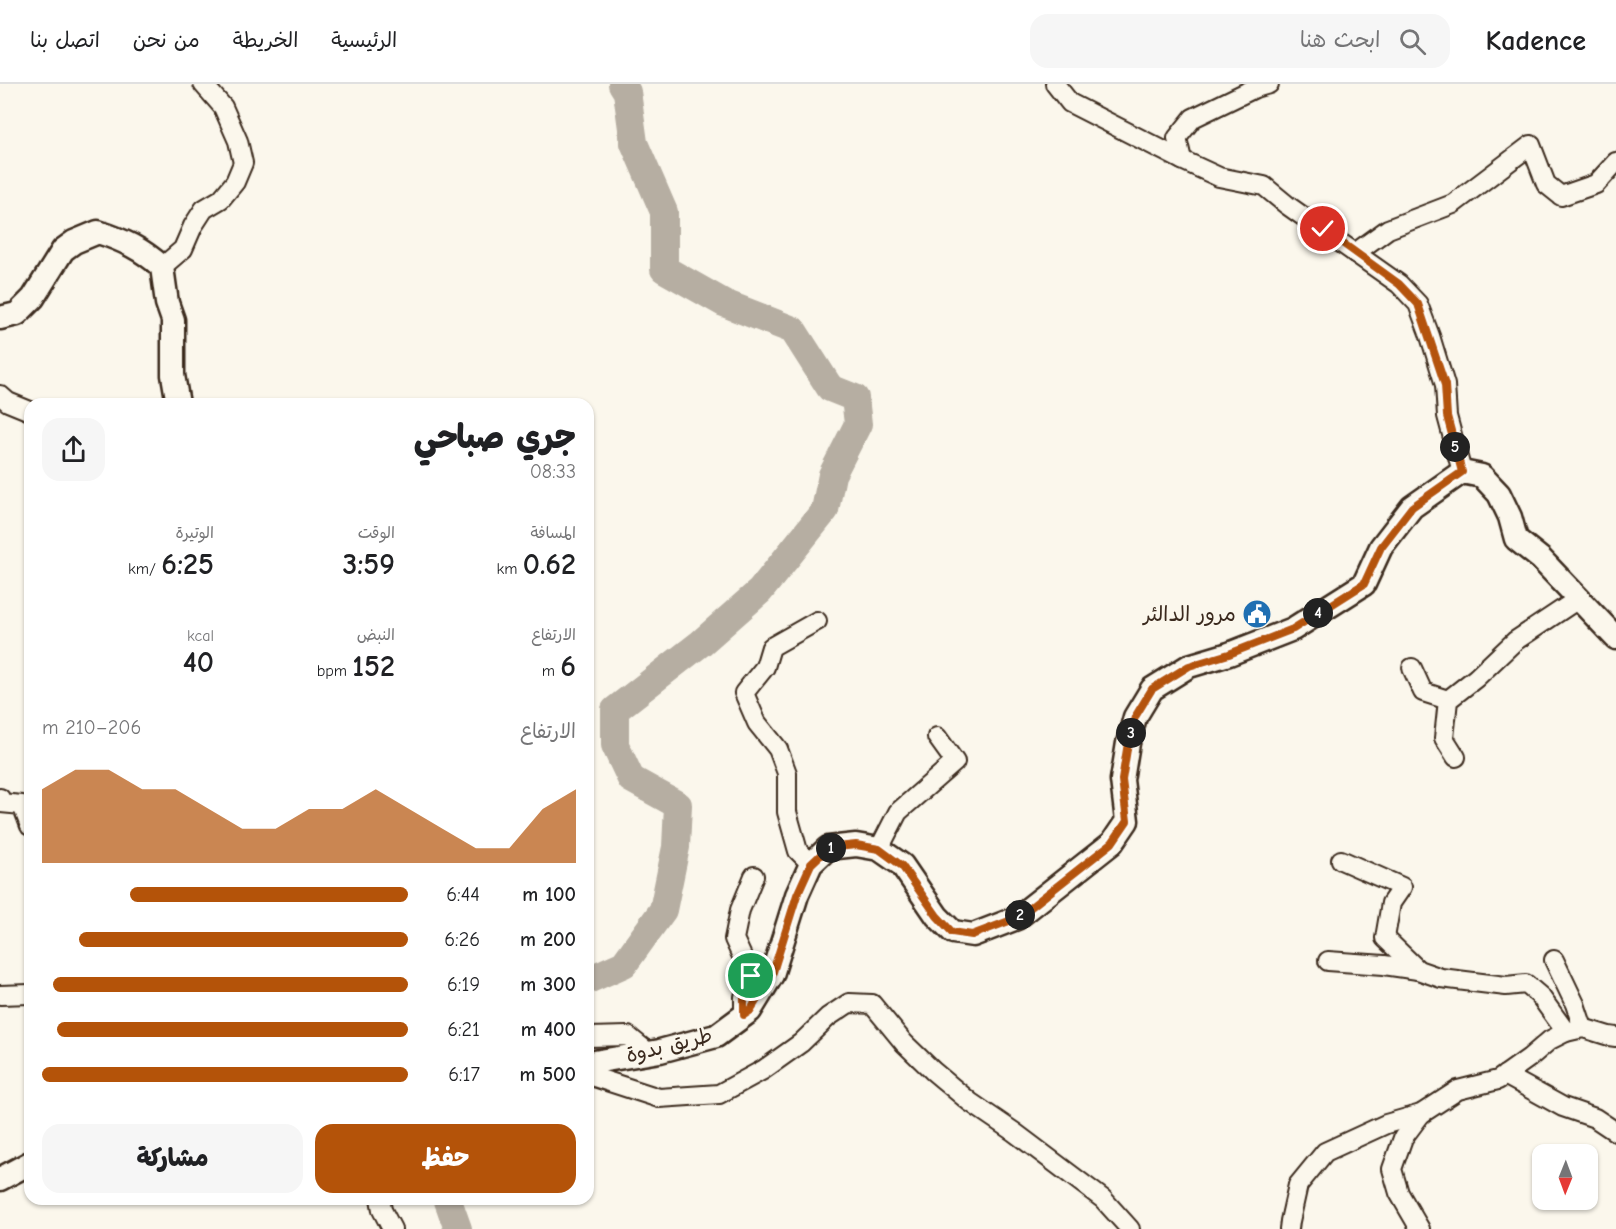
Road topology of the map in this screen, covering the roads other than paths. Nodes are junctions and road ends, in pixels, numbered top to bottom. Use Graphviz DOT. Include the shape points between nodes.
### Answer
graph roads {
  1 [pos="203,84"];
  2 [pos="1055,84"];
  3 [pos="1269,84"];
  4 [pos="1182,160"];
  5 [pos="1616,162"];
  6 [pos="1355,253"];
  7 [pos="162,267"];
  8 [pos="0,318"];
  9 [pos="0,395"];
  10 [pos="177,398"];
  11 [pos="24,409"];
  12 [pos="1462,472"];
  13 [pos="1578,598"];
  14 [pos="817,621"];
  15 [pos="1616,638"];
  16 [pos="1412,668"];
  17 [pos="1448,700"];
  18 [pos="937,737"];
  19 [pos="1456,757"];
  20 [pos="0,798"];
  21 [pos="24,810"];
  22 [pos="879,849"];
  23 [pos="1341,860"];
  24 [pos="811,864"];
  25 [pos="754,876"];
  26 [pos="1554,960"];
  27 [pos="1328,961"];
  28 [pos="1418,970"];
  29 [pos="24,994"];
  30 [pos="0,995"];
  31 [pos="744,1015"];
  32 [pos="1574,1030"];
  33 [pos="594,1037"];
  34 [pos="1616,1037"];
  35 [pos="649,1053"];
  36 [pos="594,1062"];
  37 [pos="1505,1075"];
  38 [pos="594,1077"];
  39 [pos="1420,1114"];
  40 [pos="1616,1132"];
  41 [pos="24,1166"];
  42 [pos="0,1179"];
  43 [pos="381,1205"];
  44 [pos="392,1229"];
  45 [pos="1130,1229"];
  46 [pos="1290,1229"];
  47 [pos="1420,1229"];
  1 -- 7 [label="street" via="223,107 243,163 235,182 221,199 204,209 183,249"];
  2 -- 4 [label="street" via="1070,104"];
  3 -- 4 [label="street" via="1193,118 1177,138"];
  4 -- 6 [label="street" via="1219,177 1264,186"];
  5 -- 6 [label="street" via="1596,184 1561,196 1546,184 1531,145 1454,204 1388,229"];
  6 -- 12 [label="street" via="1399,284 1418,304 1445,385 1447,416"];
  7 -- 8 [label="street" via="123,240 98,232 63,250 33,298 17,314"];
  7 -- 10 [label="street" via="166,303 173,320"];
  9 -- 11 [label="street"];
  12 -- 13 [label="street" via="1482,476 1499,494 1516,539"];
  12 -- 22 [label="street" via="1412,507 1381,547 1364,584 1293,629 1189,666 1152,689 1135,717 1128,743 1122,780 1127,821 1112,843 1017,918 972,935 952,932 902,866"];
  13 -- 15 [label="street"];
  13 -- 17 [label="street" via="1515,641"];
  14 -- 24 [label="street" via="771,648 765,667 744,693 757,723 778,749 787,773 787,813 798,851"];
  16 -- 17 [label="street" via="1423,692"];
  17 -- 19 [label="street" via="1444,738"];
  18 -- 22 [label="street" via="955,762 898,812"];
  20 -- 21 [label="street" via="1,803 22,805"];
  22 -- 24 [label="street" via="856,845 828,848"];
  23 -- 28 [label="street" via="1402,887 1391,903 1385,938"];
  24 -- 31 [label="street, طريق بدوة" via="772,975"];
  25 -- 31 [label="street" via="740,910 734,939 751,976 744,997"];
  26 -- 32 [label="street" via="1575,1004"];
  27 -- 28 [label="street"];
  28 -- 32 [label="street" via="1442,978 1506,986 1526,984"];
  29 -- 30 [label="street"];
  31 -- 35 [label="street, طريق بدوة" via="716,1036"];
  32 -- 34 [label="street"];
  32 -- 37 [label="street" via="1550,1040"];
  33 -- 35 [label="street" via="628,1036"];
  35 -- 36 [label="street, طريق بدوة"];
  37 -- 39 [label="street" via="1458,1090"];
  37 -- 40 [label="street"];
  38 -- 45 [label="street" via="659,1098 719,1094 763,1070 849,1003 872,1004 933,1071 1103,1199"];
  39 -- 46 [label="street" via="1386,1124 1325,1152 1298,1185"];
  39 -- 47 [label="street" via="1403,1137 1392,1169 1399,1193"];
  41 -- 42 [label="street"];
  43 -- 44 [label="street"];
}
